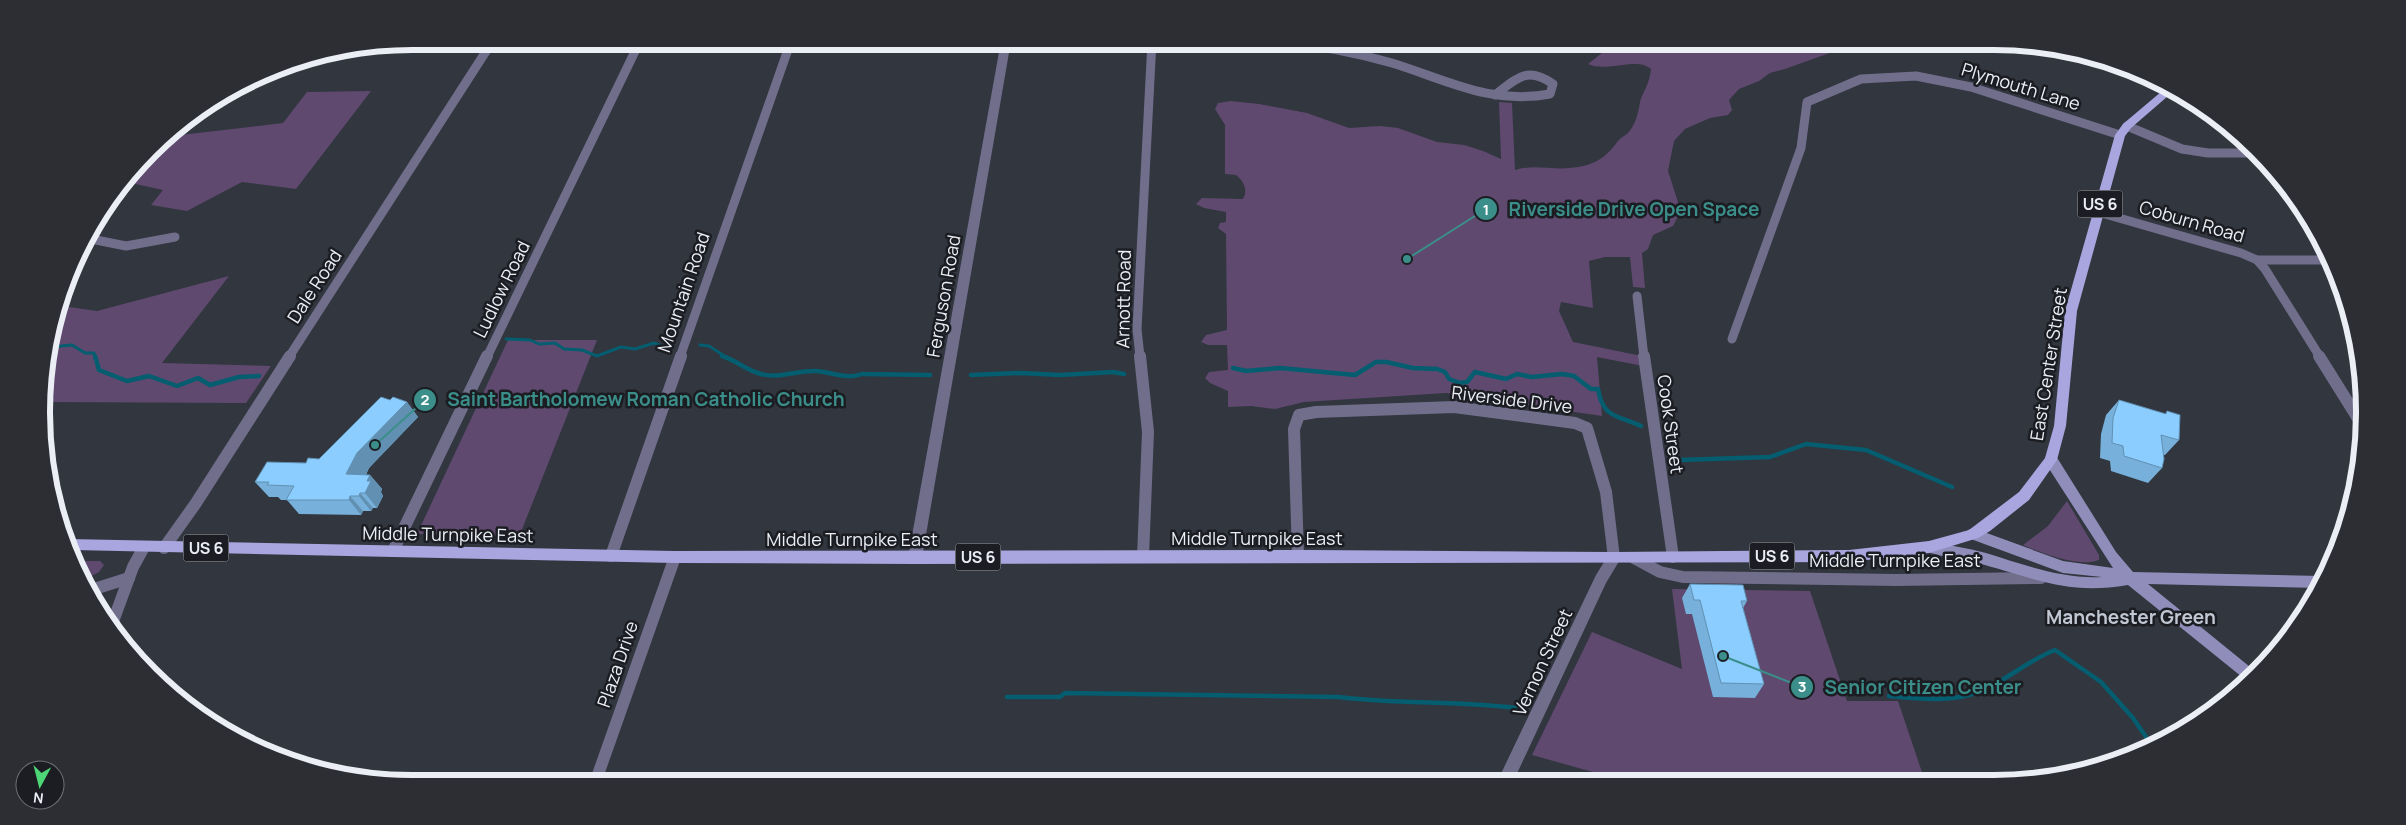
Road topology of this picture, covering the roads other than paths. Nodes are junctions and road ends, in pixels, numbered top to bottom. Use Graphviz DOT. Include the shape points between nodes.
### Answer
graph roads {
  1 [pos="487,50"];
  2 [pos="636,50"];
  3 [pos="787,50"];
  4 [pos="1004,50"];
  5 [pos="1152,50"];
  6 [pos="1329,50"];
  7 [pos="2165,94"];
  8 [pos="1495,95"];
  9 [pos="2127,126"];
  10 [pos="2120,135"];
  11 [pos="2247,153"];
  12 [pos="2098,212"];
  13 [pos="175,236"];
  14 [pos="94,240"];
  15 [pos="2257,260"];
  16 [pos="2322,260"];
  17 [pos="1637,296"];
  18 [pos="1732,340"];
  19 [pos="2356,415"];
  20 [pos="2051,460"];
  21 [pos="1973,534"];
  22 [pos="75,544"];
  23 [pos="1929,546"];
  24 [pos="144,547"];
  25 [pos="164,548"];
  26 [pos="393,552"];
  27 [pos="610,556"];
  28 [pos="1143,556"];
  29 [pos="1298,556"];
  30 [pos="675,557"];
  31 [pos="1673,557"];
  32 [pos="915,558"];
  33 [pos="1614,558"];
  34 [pos="1634,558"];
  35 [pos="129,578"];
  36 [pos="2040,578"];
  37 [pos="2130,578"];
  38 [pos="2314,582"];
  39 [pos="96,588"];
  40 [pos="114,618"];
  41 [pos="2246,672"];
  42 [pos="598,775"];
  43 [pos="1509,775"];
  1 -- 25 [label="street, Dale Road" via="201,496"];
  2 -- 26 [label="street, Ludlow Road"];
  3 -- 27 [label="street, Mountain Road"];
  4 -- 32 [label="street, Ferguson Road"];
  5 -- 28 [label="street, Arnott Road" via="1137,329 1148,432"];
  6 -- 8 [label="street" via="1365,56 1474,92"];
  7 -- 9 [label="main road, East Center Street / US 6"];
  8 -- 8 [label="street" via="1536,98 1550,94 1553,84 1532,73 1519,75"];
  9 -- 10 [label="main road, East Center Street / US 6"];
  9 -- 11 [label="street" via="2182,149"];
  10 -- 12 [label="main road, East Center Street / US 6"];
  10 -- 18 [label="street, Plymouth Lane" via="1971,87 1916,76 1861,79 1807,102 1801,148"];
  12 -- 15 [label="street, Coburn Road"];
  12 -- 20 [label="main road, East Center Street / US 6" via="2072,311 2060,426"];
  13 -- 14 [label="street" via="126,246"];
  15 -- 16 [label="street"];
  15 -- 19 [label="street, Coburn Road"];
  17 -- 31 [label="street, Cook Street"];
  20 -- 21 [label="main road, East Center Street / US 6" via="2024,496"];
  20 -- 37 [label="main road" via="2111,556"];
  21 -- 23 [label="main road, East Center Street / US 6"];
  21 -- 37 [label="main road, Middle Turnpike East" via="2063,567"];
  22 -- 24 [label="main road, Middle Turnpike East / US 6"];
  23 -- 31 [label="main road, Middle Turnpike East / US 6" via="1849,556"];
  23 -- 36 [label="main road, Middle Turnpike East" via="1985,559"];
  24 -- 25 [label="main road, Middle Turnpike East / US 6"];
  24 -- 35 [label="street"];
  25 -- 26 [label="main road, Middle Turnpike East / US 6"];
  26 -- 27 [label="main road, Middle Turnpike East / US 6"];
  27 -- 30 [label="main road, Middle Turnpike East / US 6"];
  28 -- 29 [label="main road, Middle Turnpike East / US 6"];
  28 -- 32 [label="main road, Middle Turnpike East / US 6"];
  29 -- 33 [label="main road, Middle Turnpike East / US 6"];
  29 -- 33 [label="street, Riverside Drive" via="1294,429 1299,415 1454,407 1575,423 1588,428 1598,454"];
  30 -- 32 [label="main road, Middle Turnpike East / US 6"];
  30 -- 42 [label="street, Plaza Drive"];
  31 -- 34 [label="main road, Middle Turnpike East / US 6"];
  33 -- 34 [label="main road, Middle Turnpike East / US 6"];
  33 -- 43 [label="street, Vernon Street" via="1601,579"];
  34 -- 36 [label="street, Middle Turnpike East" via="1668,575 1683,577"];
  35 -- 39 [label="street"];
  35 -- 40 [label="street"];
  36 -- 37 [label="main road, Middle Turnpike East" via="2088,583"];
  37 -- 38 [label="main road, Middle Turnpike East"];
  37 -- 41 [label="main road"];
}
